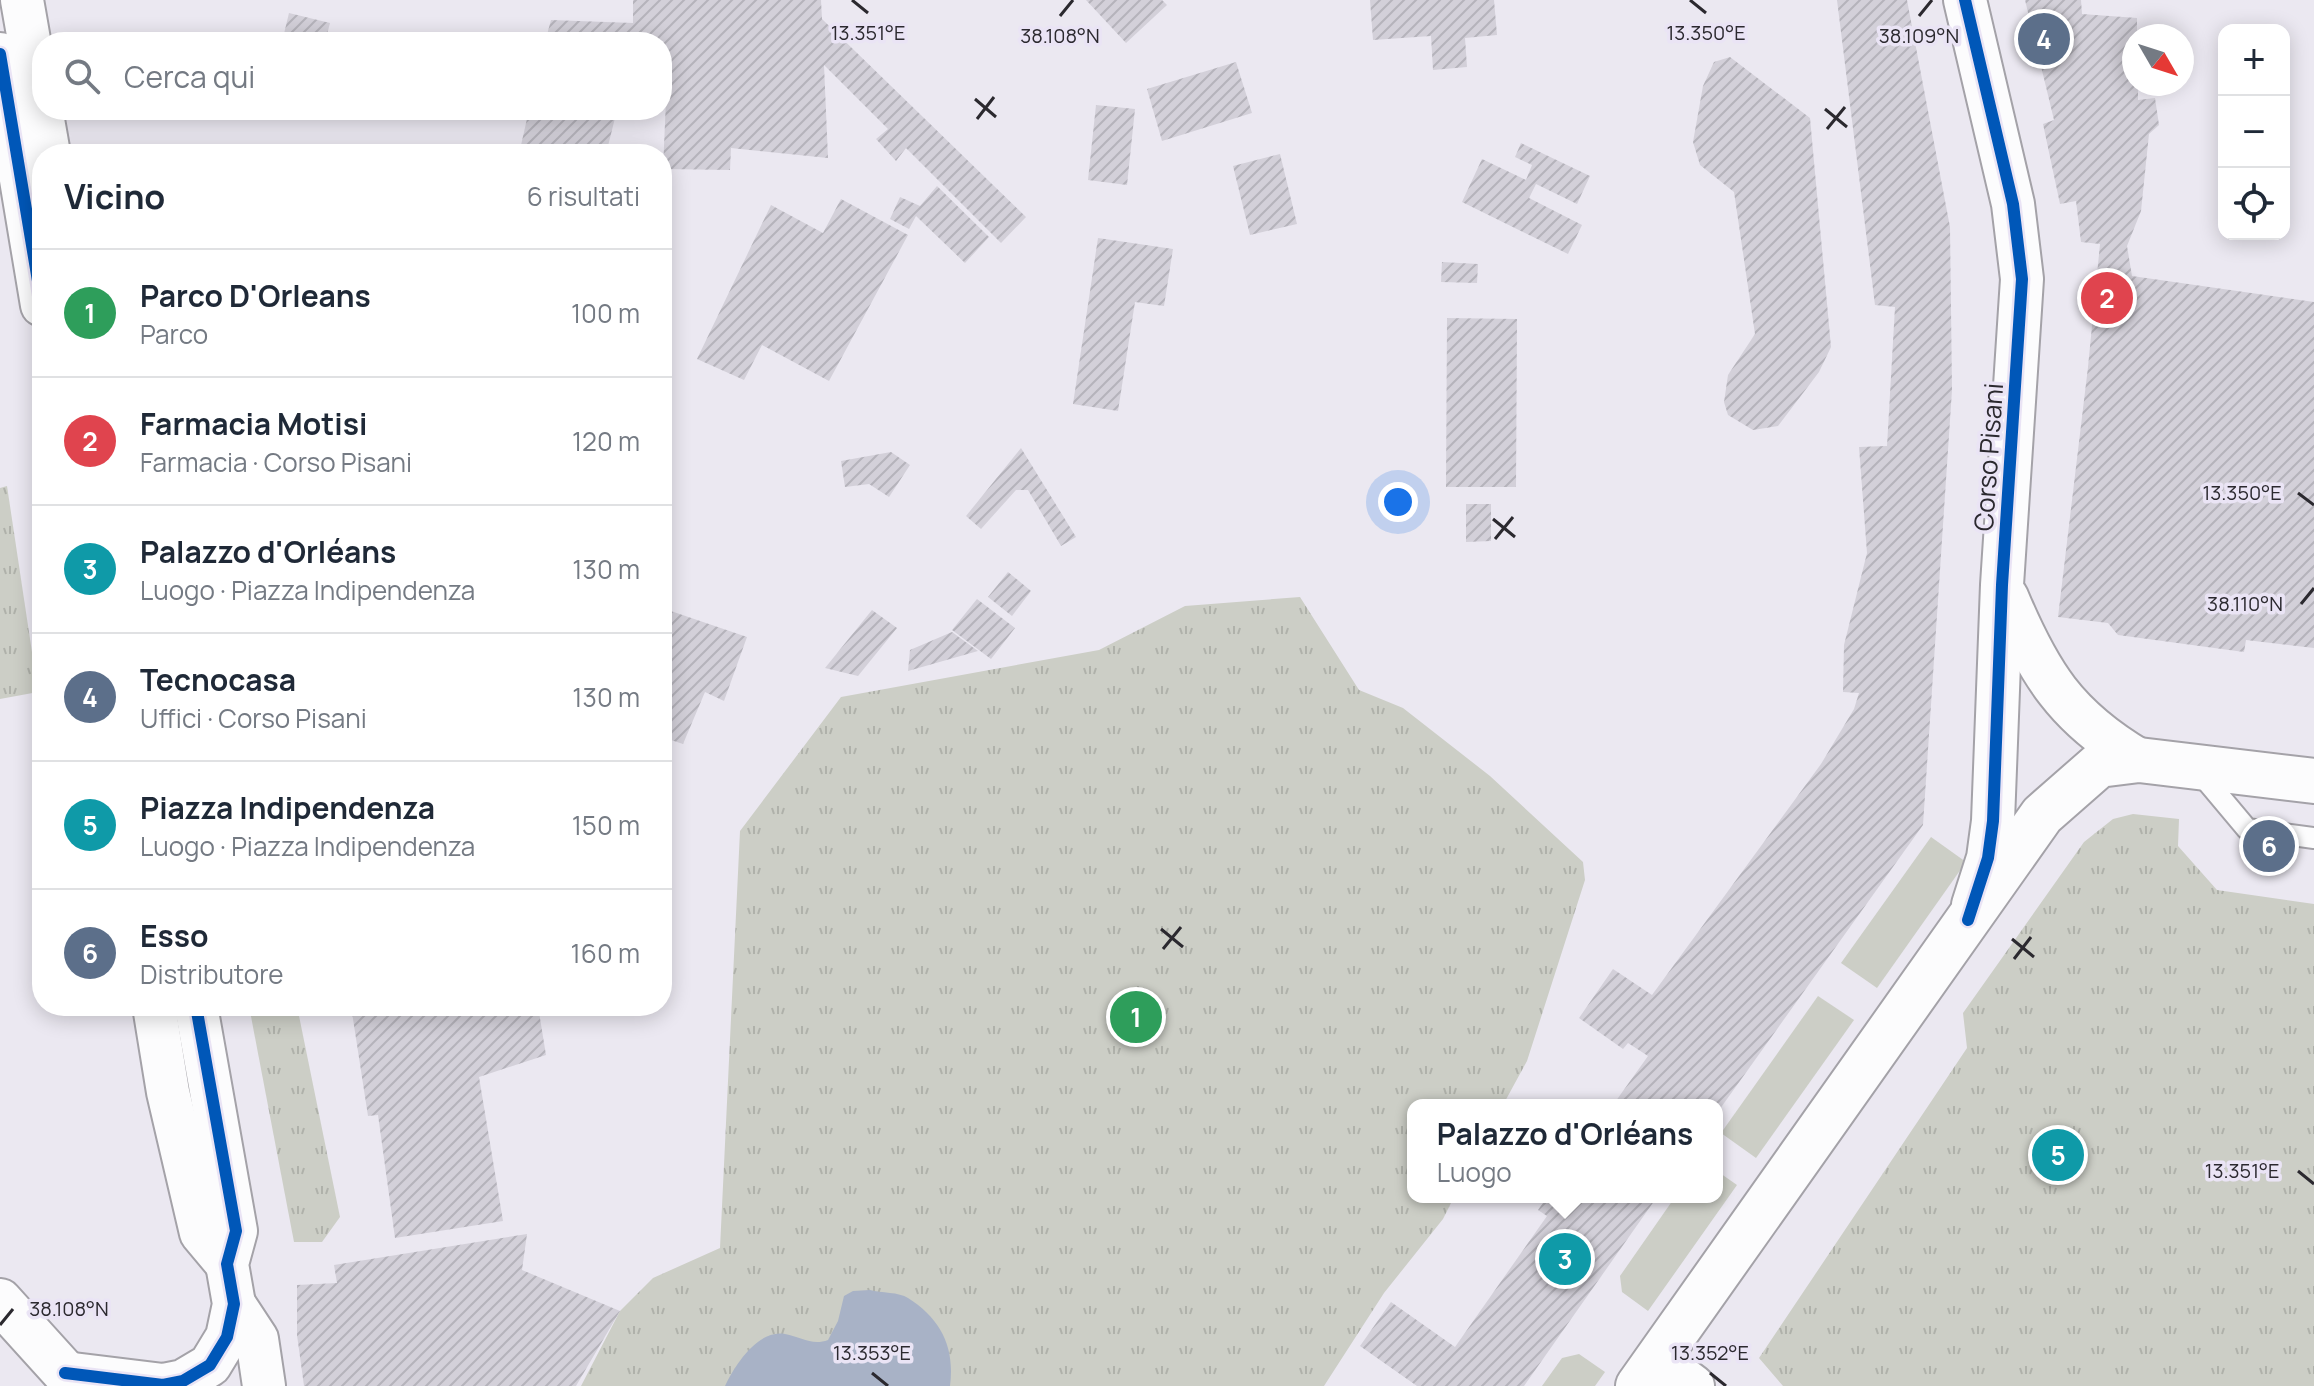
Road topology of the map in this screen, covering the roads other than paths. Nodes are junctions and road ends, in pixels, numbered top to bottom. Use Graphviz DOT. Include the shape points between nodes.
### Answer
graph roads {
  1 [pos="22,0"];
  2 [pos="1965,0"];
  3 [pos="0,54"];
  4 [pos="32,57"];
  5 [pos="43,120"];
  6 [pos="47,144"];
  7 [pos="32,245"];
  8 [pos="2002,585"];
  9 [pos="2139,760"];
  10 [pos="2195,767"];
  11 [pos="2314,781"];
  12 [pos="2314,838"];
  13 [pos="1968,920"];
  14 [pos="156,1016"];
  15 [pos="198,1016"];
  16 [pos="209,1085"];
  17 [pos="168,1092"];
  18 [pos="227,1264"];
  19 [pos="0,1301"];
  20 [pos="234,1304"];
  21 [pos="1648,1372"];
  22 [pos="71,1379"];
  23 [pos="264,1386"];
  24 [pos="1693,1386"];
  1 -- 4 [label="street"];
  2 -- 8 [label="street, Corso Pisani" via="2013,204 2022,279"];
  3 -- 7 [label="street"];
  5 -- 6 [label="street"];
  8 -- 9 [label="street" via="2029,649 2062,698 2104,740"];
  8 -- 13 [label="street, Corso Pisani" via="1993,821 1988,858"];
  9 -- 10 [label="main road"];
  9 -- 13 [label="main road" via="2099,765 2042,815"];
  10 -- 11 [label="main road"];
  10 -- 12 [label="lane" via="2247,829"];
  13 -- 21 [label="main road"];
  14 -- 17 [label="street"];
  15 -- 16 [label="street"];
  16 -- 17 [label="street"];
  16 -- 18 [label="street" via="236,1231"];
  17 -- 18 [label="street" via="201,1233"];
  18 -- 20 [label="street"];
  19 -- 22 [label="main road"];
  20 -- 22 [label="street" via="227,1337 210,1365 183,1381 163,1385"];
  20 -- 23 [label="street" via="257,1339"];
  21 -- 24 [label="street"];
}
